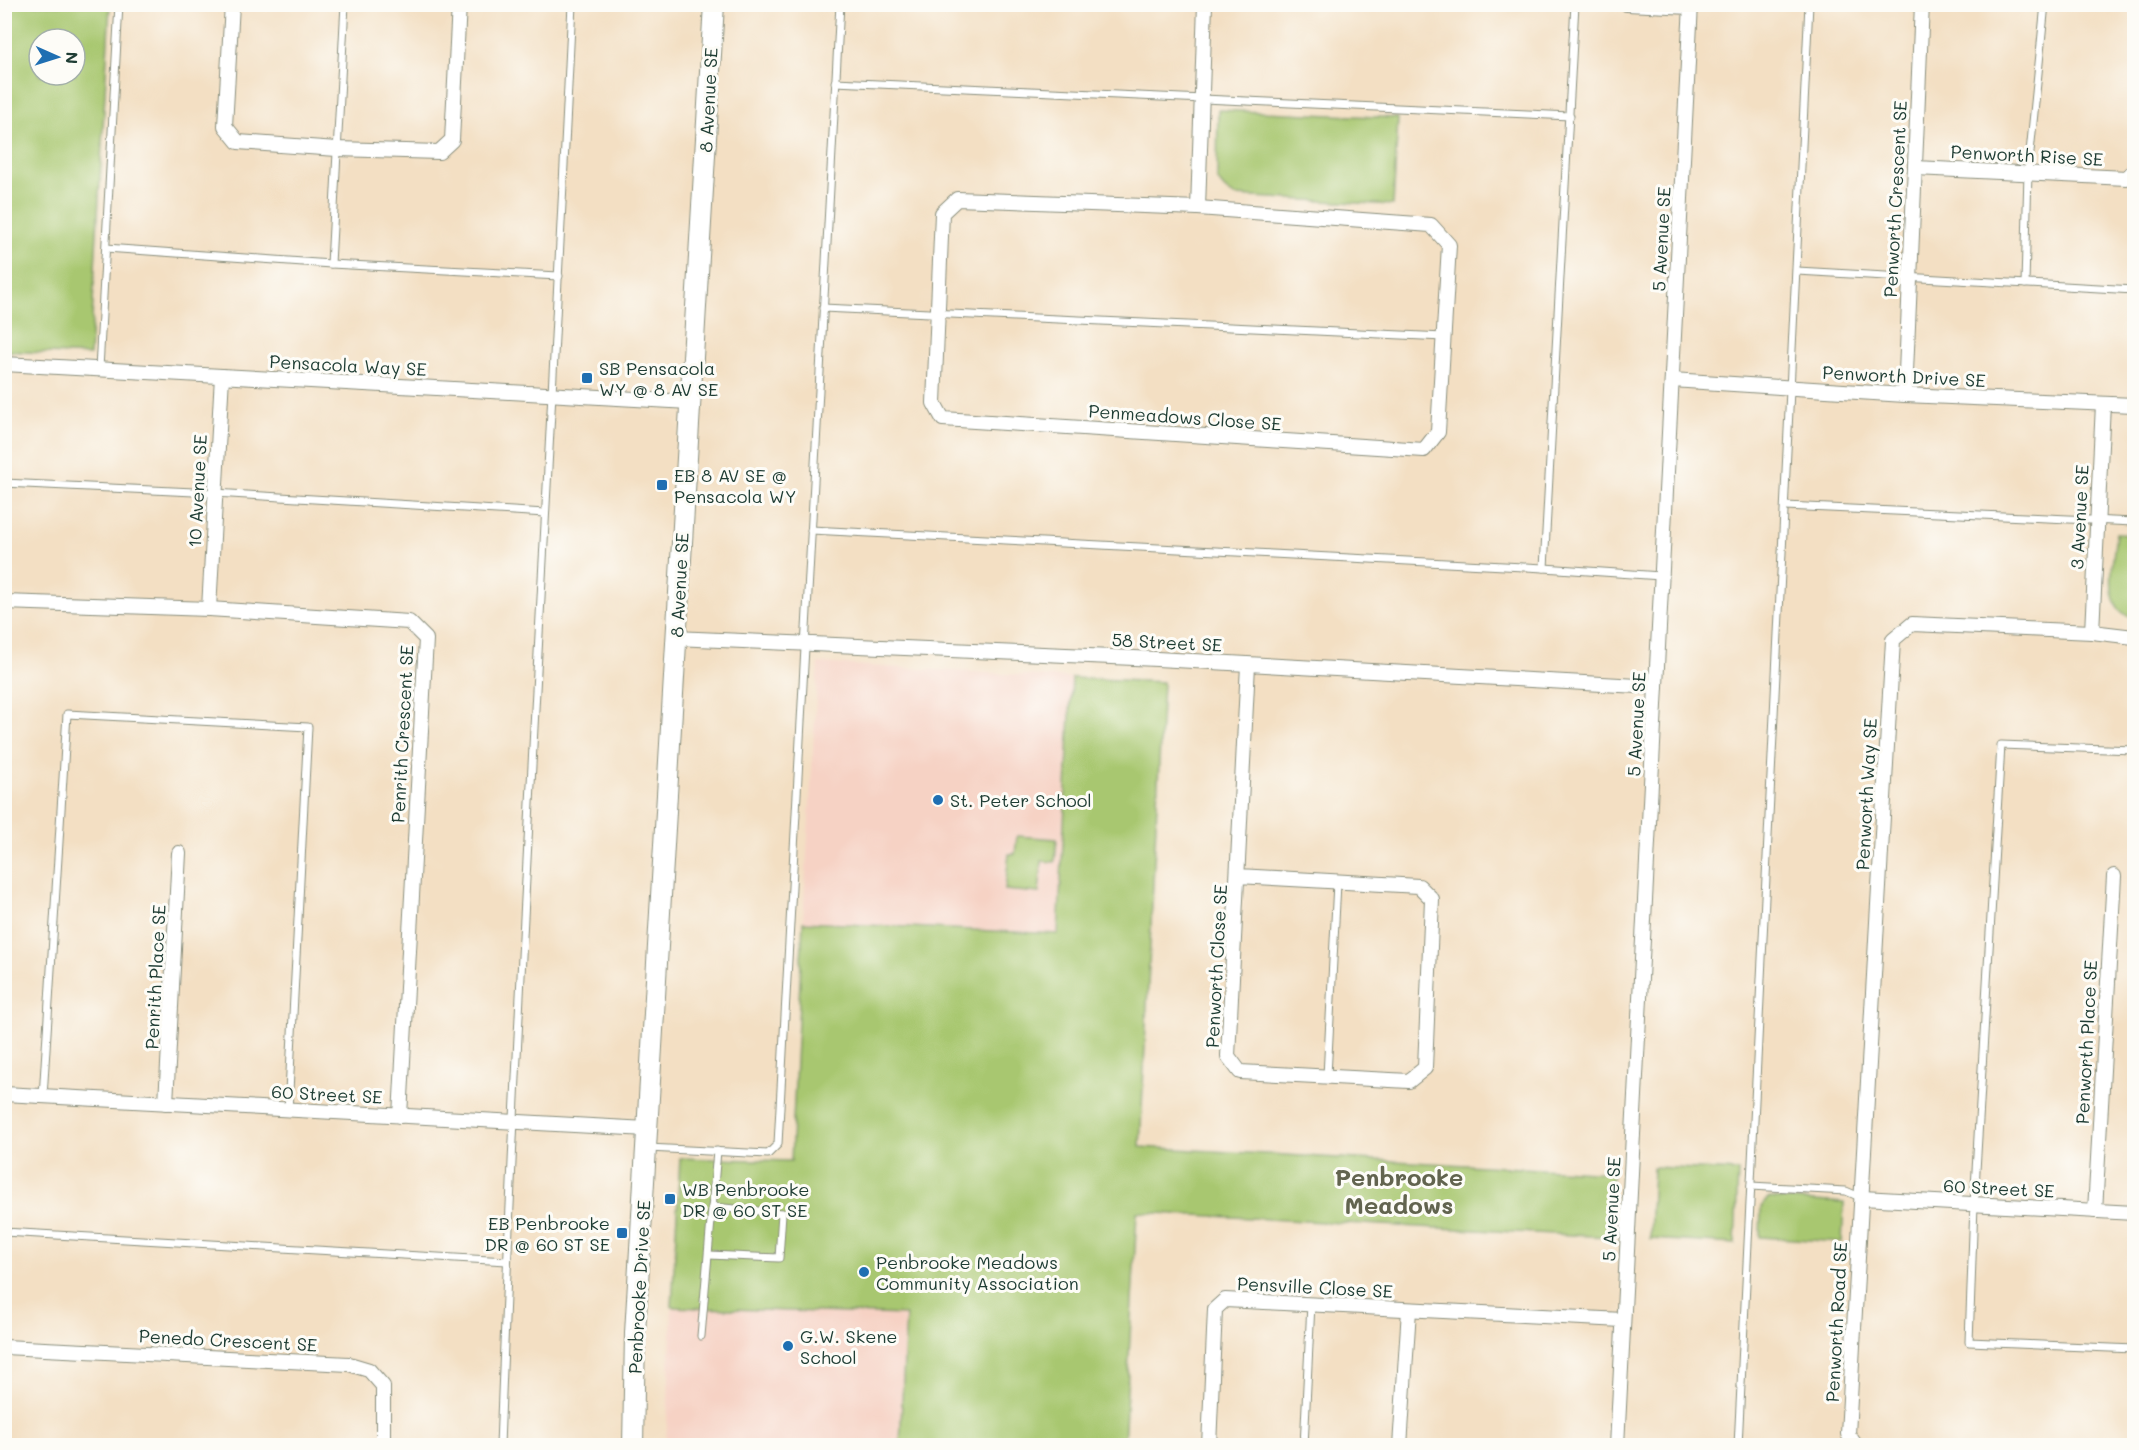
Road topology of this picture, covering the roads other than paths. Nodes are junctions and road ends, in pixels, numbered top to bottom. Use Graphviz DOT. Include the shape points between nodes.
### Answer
graph roads {
  1 [pos="119,4"];
  2 [pos="232,4"];
  3 [pos="345,4"];
  4 [pos="459,4"];
  5 [pos="572,4"];
  6 [pos="714,4"];
  7 [pos="840,4"];
  8 [pos="1205,4"];
  9 [pos="1575,4"];
  10 [pos="1627,4"];
  11 [pos="1809,4"];
  12 [pos="1922,4"];
  13 [pos="2045,4"];
  14 [pos="1691,6"];
  15 [pos="836,82"];
  16 [pos="1202,98"];
  17 [pos="1570,116"];
  18 [pos="337,150"];
  19 [pos="1915,168"];
  20 [pos="2134,170"];
  21 [pos="2028,172"];
  22 [pos="1198,208"];
  23 [pos="105,248"];
  24 [pos="331,264"];
  25 [pos="1797,271"];
  26 [pos="559,276"];
  27 [pos="1909,279"];
  28 [pos="2025,284"];
  29 [pos="2134,290"];
  30 [pos="823,308"];
  31 [pos="937,313"];
  32 [pos="1444,337"];
  33 [pos="4,364"];
  34 [pos="99,369"];
  35 [pos="222,376"];
  36 [pos="1672,381"];
  37 [pos="1791,387"];
  38 [pos="551,394"];
  39 [pos="1905,394"];
  40 [pos="689,402"];
  41 [pos="2103,404"];
  42 [pos="2134,405"];
  43 [pos="4,483"];
  44 [pos="215,493"];
  45 [pos="1785,506"];
  46 [pos="545,513"];
  47 [pos="2097,519"];
  48 [pos="2134,522"];
  49 [pos="811,530"];
  50 [pos="1544,568"];
  51 [pos="1661,576"];
  52 [pos="4,602"];
  53 [pos="209,609"];
  54 [pos="2092,632"];
  55 [pos="2134,637"];
  56 [pos="675,638"];
  57 [pos="806,645"];
  58 [pos="1248,665"];
  59 [pos="1656,687"];
  60 [pos="2134,750"];
  61 [pos="179,853"];
  62 [pos="1238,876"];
  63 [pos="2114,876"];
  64 [pos="1337,883"];
  65 [pos="1327,1076"];
  66 [pos="4,1094"];
  67 [pos="43,1097"];
  68 [pos="166,1103"];
  69 [pos="288,1111"];
  70 [pos="400,1116"];
  71 [pos="515,1123"];
  72 [pos="646,1139"];
  73 [pos="717,1151"];
  74 [pos="1751,1186"];
  75 [pos="1862,1198"];
  76 [pos="1974,1205"];
  77 [pos="712,1207"];
  78 [pos="2094,1211"];
  79 [pos="2134,1213"];
  80 [pos="4,1232"];
  81 [pos="709,1255"];
  82 [pos="507,1261"];
  83 [pos="1311,1304"];
  84 [pos="1409,1310"];
  85 [pos="1623,1320"];
  86 [pos="701,1335"];
  87 [pos="4,1347"];
  88 [pos="2134,1349"];
  89 [pos="383,1446"];
  90 [pos="500,1446"];
  91 [pos="633,1446"];
  92 [pos="1209,1446"];
  93 [pos="1304,1446"];
  94 [pos="1400,1446"];
  95 [pos="1617,1446"];
  96 [pos="1738,1446"];
  97 [pos="1856,1446"];
  1 -- 23 [label="lane"];
  2 -- 18 [label="street" via="225,126 238,142"];
  3 -- 18 [label="lane"];
  4 -- 18 [label="street" via="452,140 439,152"];
  5 -- 26 [label="lane"];
  6 -- 40 [label="street, 8 Avenue SE"];
  7 -- 15 [label="lane"];
  8 -- 16 [label="street"];
  9 -- 17 [label="lane"];
  10 -- 14 [label="street"];
  11 -- 25 [label="lane"];
  12 -- 19 [label="street, Penworth Crescent SE"];
  13 -- 21 [label="lane"];
  14 -- 36 [label="street, 5 Avenue SE"];
  15 -- 16 [label="lane"];
  15 -- 30 [label="lane"];
  16 -- 17 [label="lane"];
  16 -- 22 [label="street"];
  17 -- 50 [label="lane"];
  18 -- 24 [label="lane"];
  19 -- 21 [label="street, Penworth Rise SE"];
  19 -- 27 [label="street, Penworth Crescent SE"];
  20 -- 21 [label="street, Penworth Rise SE" via="2127,178"];
  21 -- 28 [label="lane"];
  22 -- 31 [label="street, Penmeadows Close SE" via="957,200 942,213"];
  22 -- 32 [label="street, Penmeadows Close SE" via="1431,225 1449,245"];
  23 -- 24 [label="lane"];
  23 -- 34 [label="lane"];
  24 -- 26 [label="lane"];
  25 -- 27 [label="lane"];
  25 -- 37 [label="lane"];
  26 -- 38 [label="lane"];
  27 -- 28 [label="lane"];
  27 -- 39 [label="street, Penworth Crescent SE"];
  28 -- 29 [label="lane"];
  30 -- 31 [label="lane"];
  30 -- 49 [label="lane"];
  31 -- 32 [label="lane"];
  31 -- 32 [label="street, Penmeadows Close SE" via="934,403 943,419 1424,450 1438,432"];
  33 -- 34 [label="street, Pensacola Way SE"];
  34 -- 35 [label="street, Pensacola Way SE"];
  35 -- 38 [label="street, Pensacola Way SE"];
  35 -- 44 [label="street, 10 Avenue SE"];
  36 -- 37 [label="street, Penworth Drive SE"];
  36 -- 51 [label="street, 5 Avenue SE"];
  37 -- 39 [label="street, Penworth Drive SE"];
  37 -- 45 [label="lane"];
  38 -- 40 [label="street, Pensacola Way SE"];
  38 -- 46 [label="lane"];
  39 -- 41 [label="street, Penworth Drive SE"];
  40 -- 56 [label="street, 8 Avenue SE"];
  41 -- 42 [label="street, Penworth Drive SE"];
  41 -- 47 [label="street, 3 Avenue SE"];
  43 -- 44 [label="lane"];
  44 -- 46 [label="lane"];
  44 -- 53 [label="street, 10 Avenue SE"];
  45 -- 47 [label="lane"];
  45 -- 74 [label="lane"];
  46 -- 71 [label="lane"];
  47 -- 48 [label="lane"];
  47 -- 54 [label="street, 3 Avenue SE"];
  49 -- 50 [label="lane"];
  49 -- 57 [label="lane"];
  50 -- 51 [label="lane"];
  51 -- 59 [label="street, 5 Avenue SE"];
  52 -- 53 [label="street, Penrith Crescent SE"];
  53 -- 70 [label="street, Penrith Crescent SE" via="409,622 426,639"];
  54 -- 55 [label="street, Penworth Way SE"];
  54 -- 75 [label="street, Penworth Way SE" via="1912,624 1893,640"];
  56 -- 57 [label="street, 58 Street SE"];
  56 -- 72 [label="street, 8 Avenue SE"];
  57 -- 58 [label="street, 58 Street SE"];
  57 -- 73 [label="lane" via="778,1144 768,1154"];
  58 -- 59 [label="street, 58 Street SE"];
  58 -- 62 [label="street, Penworth Close SE"];
  59 -- 85 [label="street, 5 Avenue SE"];
  60 -- 76 [label="lane" via="2001,745"];
  61 -- 68 [label="street, Penrith Place SE"];
  62 -- 64 [label="street, Penworth Close SE"];
  62 -- 65 [label="street, Penworth Close SE" via="1228,1056 1240,1072"];
  63 -- 78 [label="street, Penworth Place SE"];
  64 -- 65 [label="lane"];
  64 -- 65 [label="street, Penworth Close SE" via="1419,886 1432,899 1425,1068 1409,1081"];
  66 -- 67 [label="street, 60 Street SE"];
  67 -- 68 [label="street, 60 Street SE"];
  67 -- 69 [label="lane" via="68,714 262,724 308,727"];
  68 -- 69 [label="street, 60 Street SE"];
  69 -- 70 [label="street, 60 Street SE"];
  70 -- 71 [label="street, 60 Street SE"];
  71 -- 72 [label="street, 60 Street SE"];
  71 -- 82 [label="lane"];
  72 -- 73 [label="lane"];
  72 -- 91 [label="street, Penbrooke Drive SE"];
  73 -- 77 [label="lane"];
  74 -- 75 [label="lane" via="1846,1191"];
  74 -- 96 [label="lane"];
  75 -- 76 [label="street, 60 Street SE"];
  75 -- 97 [label="street, Penworth Road SE" via="1848,1434"];
  76 -- 78 [label="street, 60 Street SE"];
  76 -- 88 [label="lane" via="1969,1342"];
  77 -- 81 [label="lane"];
  77 -- 81 [label="lane" via="782,1213 779,1258"];
  78 -- 79 [label="street, 60 Street SE"];
  80 -- 82 [label="lane"];
  81 -- 86 [label="lane"];
  82 -- 90 [label="lane"];
  83 -- 84 [label="street, Pensville Close SE"];
  83 -- 92 [label="street, Pensville Close SE" via="1226,1300 1215,1310"];
  83 -- 93 [label="lane"];
  84 -- 85 [label="street, Pensville Close SE"];
  84 -- 94 [label="street, Pensville Close SE"];
  85 -- 95 [label="street, 5 Avenue SE"];
  87 -- 89 [label="street, Penedo Crescent SE" via="349,1364 369,1370 383,1386"];
}
